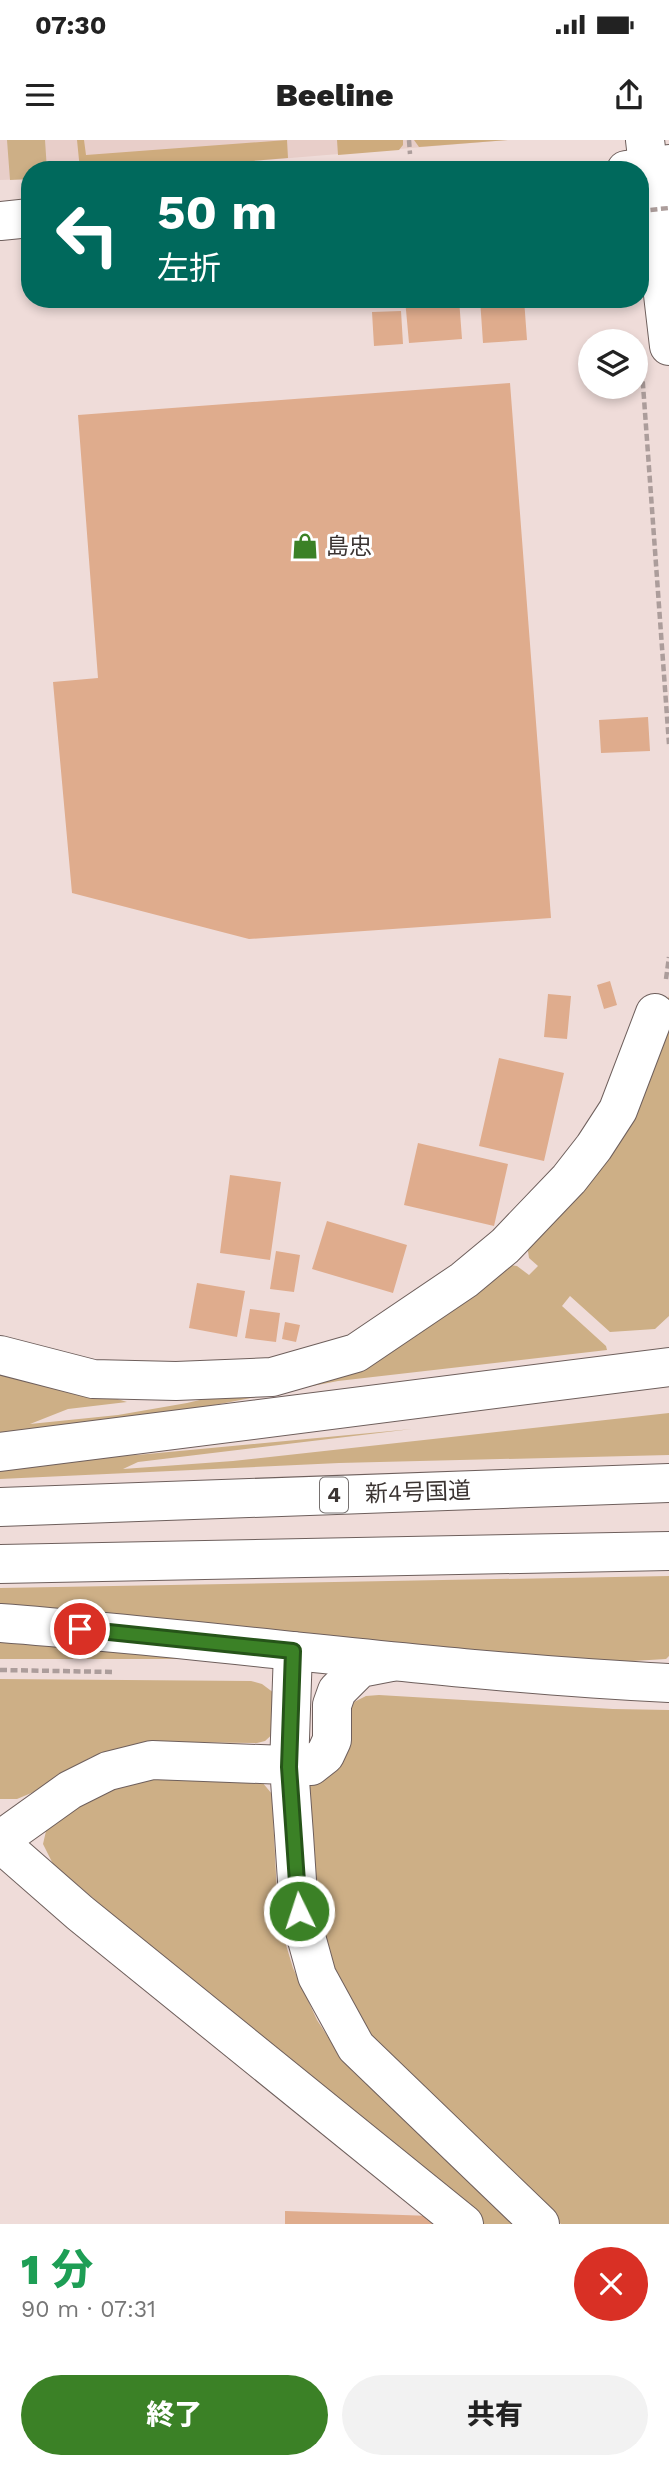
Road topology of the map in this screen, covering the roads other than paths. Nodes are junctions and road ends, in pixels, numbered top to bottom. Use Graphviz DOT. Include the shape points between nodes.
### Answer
graph roads {
  1 [pos="649,209"];
  2 [pos="21,219"];
  3 [pos="0,220"];
  4 [pos="655,357"];
  5 [pos="655,1013"];
  6 [pos="0,1355"];
  7 [pos="669,1367"];
  8 [pos="0,1452"];
  9 [pos="669,1483"];
  10 [pos="0,1507"];
  11 [pos="669,1551"];
  12 [pos="0,1564"];
  13 [pos="0,1623"];
  14 [pos="293,1651"];
  15 [pos="391,1662"];
  16 [pos="669,1683"];
  17 [pos="289,1767"];
  18 [pos="0,1841"];
  19 [pos="464,2224"];
  20 [pos="540,2224"];
  1 -- 4 [label="main road"];
  2 -- 3 [label="main road"];
  5 -- 6 [label="main road" via="618,1110 569,1178 505,1246 464,1280 356,1353 272,1377 176,1381 93,1379"];
  7 -- 8 [label="main road"];
  9 -- 10 [label="main road, 新4号国道 / 4"];
  11 -- 12 [label="main road"];
  13 -- 14 [label="main road"];
  14 -- 15 [label="main road"];
  14 -- 17 [label="main road"];
  15 -- 16 [label="main road"];
  15 -- 17 [label="main road" via="360,1668 346,1679 332,1705 332,1740 325,1755 311,1766"];
  17 -- 18 [label="main road" via="152,1760 108,1771 69,1790"];
  17 -- 20 [label="main road" via="299,1911 317,1976 356,2047"];
  18 -- 19 [label="main road" via="80,1913"];
}
